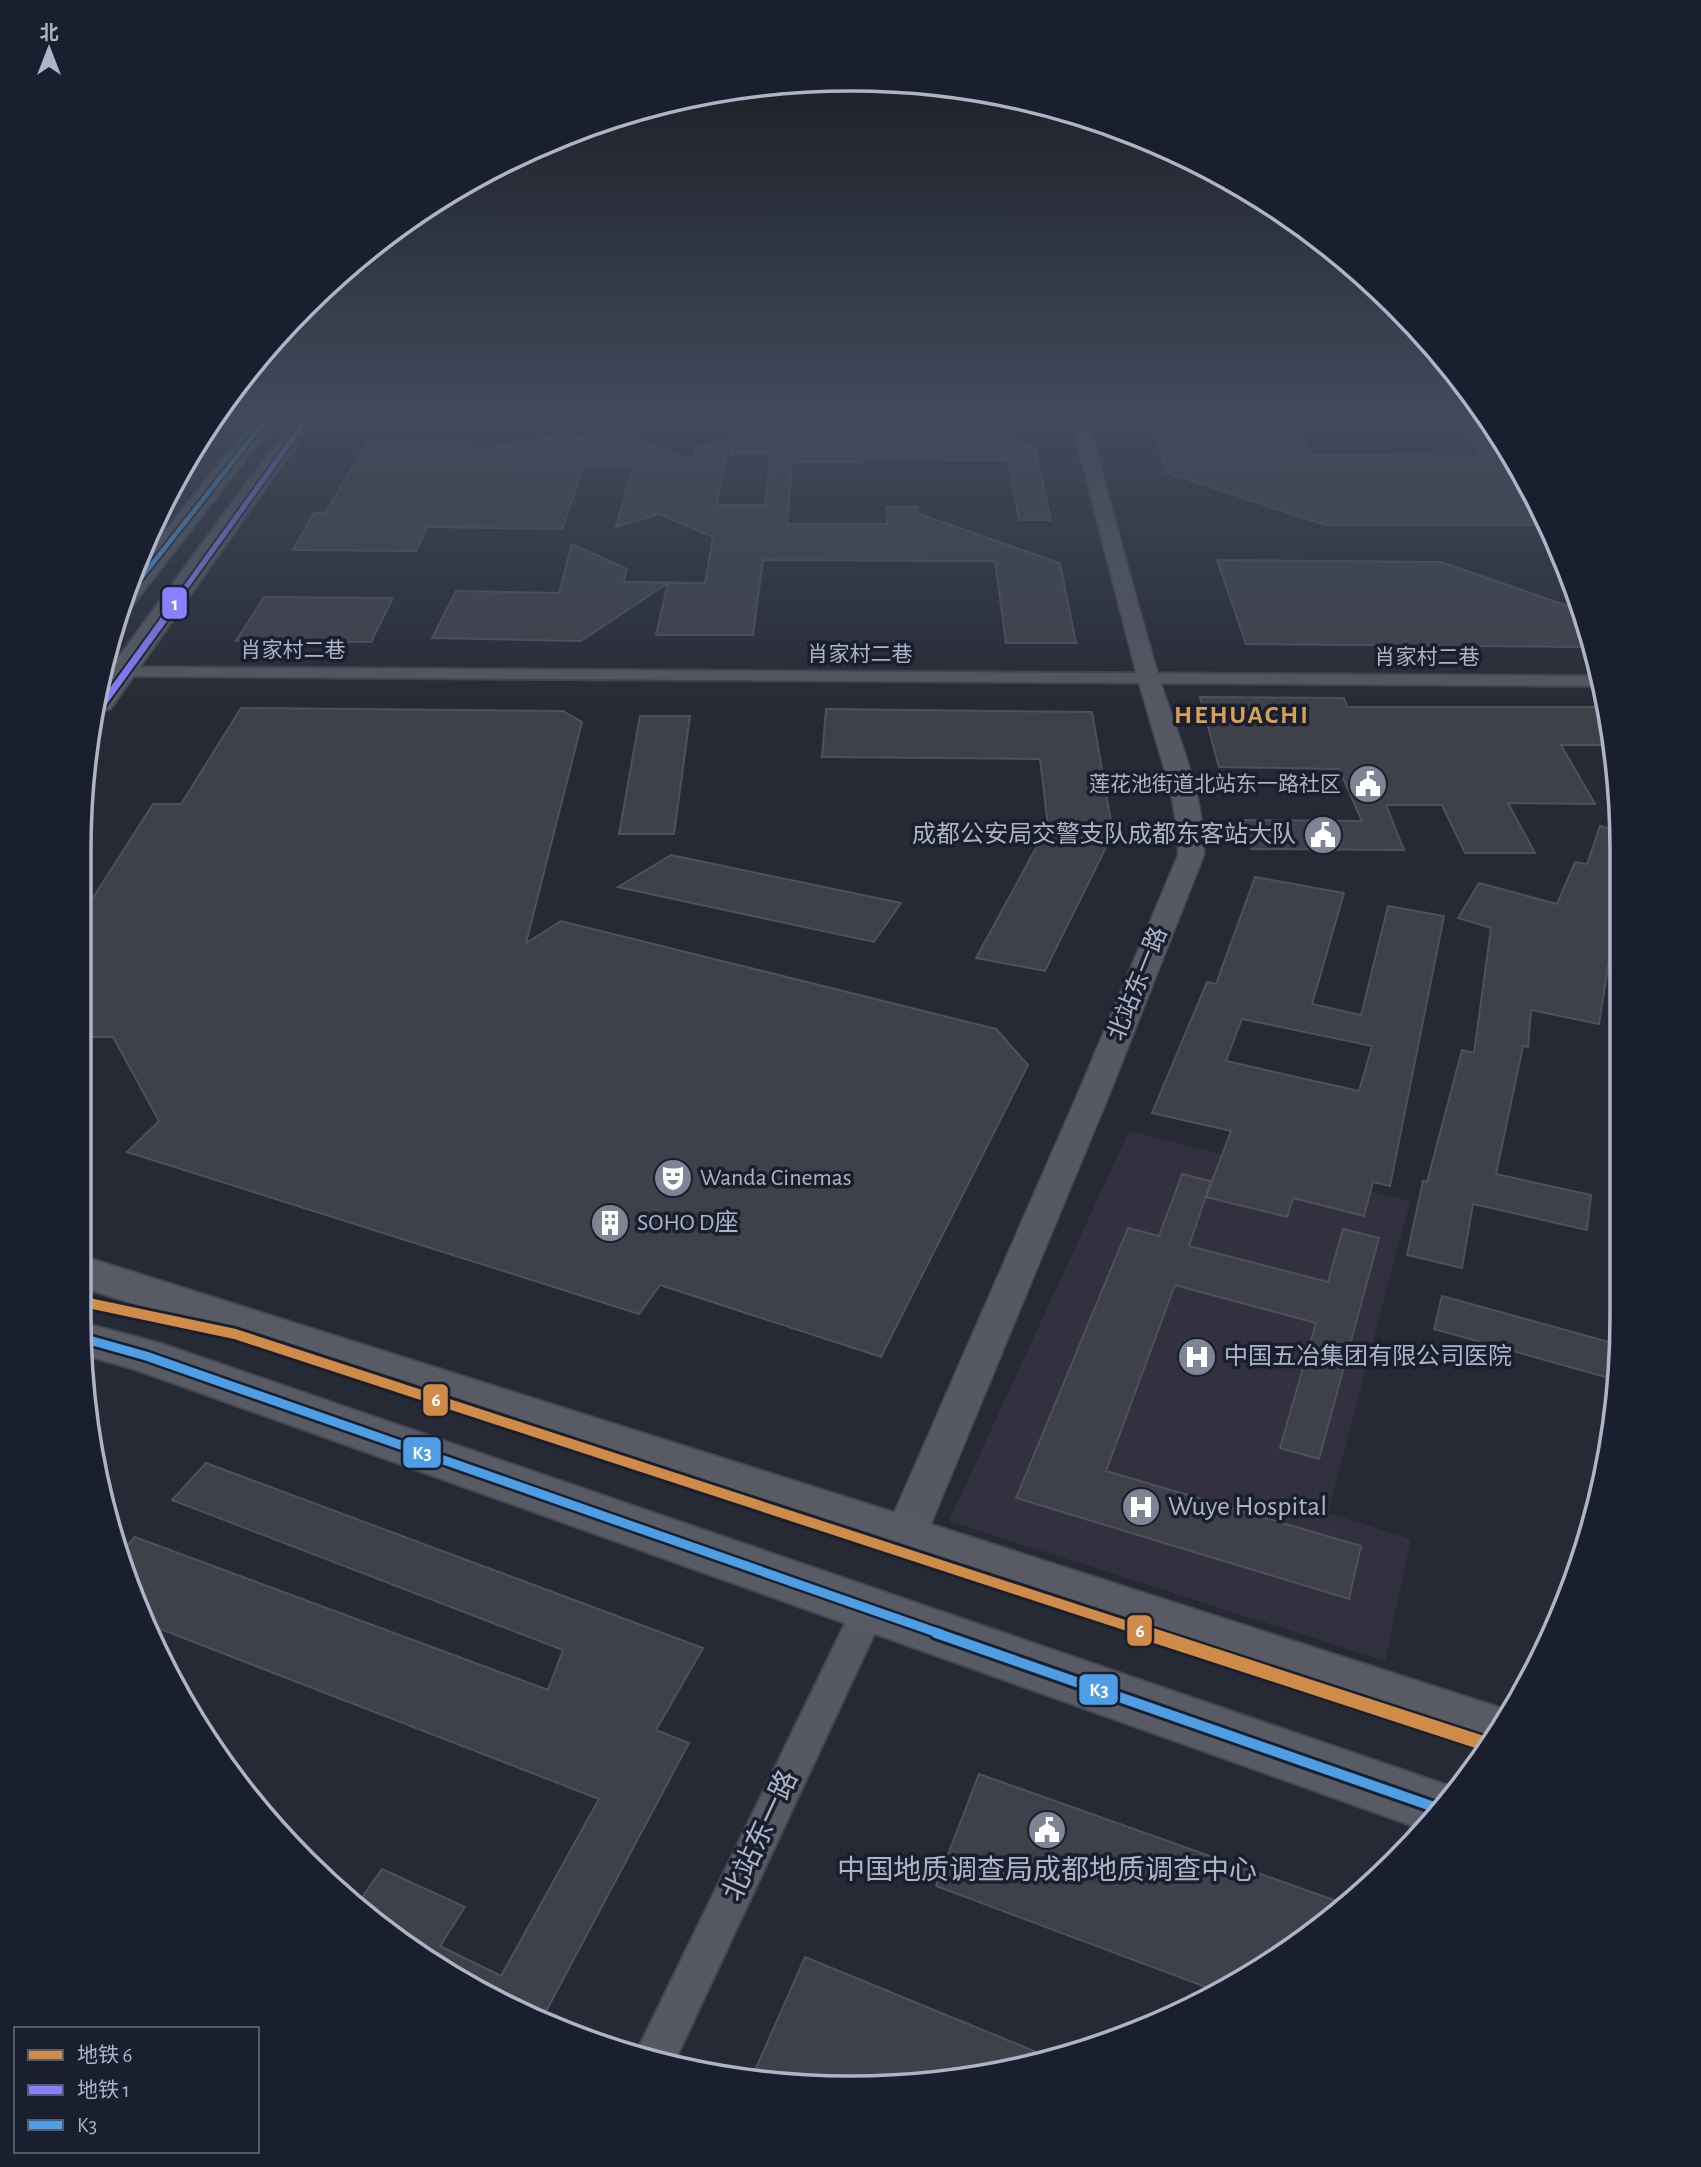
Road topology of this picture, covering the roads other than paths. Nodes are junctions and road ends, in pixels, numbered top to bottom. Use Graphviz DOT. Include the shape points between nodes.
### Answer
graph roads {
  1 [pos="192,513"];
  2 [pos="236,513"];
  3 [pos="1105,513"];
  4 [pos="143,576"];
  5 [pos="122,672"];
  6 [pos="1149,678"];
  7 [pos="1590,681"];
  8 [pos="108,692"];
  9 [pos="91,1274"];
  10 [pos="92,1341"];
  11 [pos="905,1536"];
  12 [pos="869,1609"];
  13 [pos="1488,1728"];
  14 [pos="1431,1806"];
  15 [pos="658,2051"];
  1 -- 4 [label="main road"];
  2 -- 5 [label="main road"];
  3 -- 6 [label="street, 北站东一路"];
  5 -- 6 [label="street, 肖家村二巷"];
  5 -- 8 [label="main road"];
  6 -- 7 [label="street, 肖家村二巷"];
  6 -- 11 [label="street, 北站东一路" via="1189,815 1191,855"];
  9 -- 11 [label="main road"];
  10 -- 12 [label="main road"];
  11 -- 13 [label="main road"];
  12 -- 14 [label="main road"];
  12 -- 15 [label="street, 北站东一路"];
}
